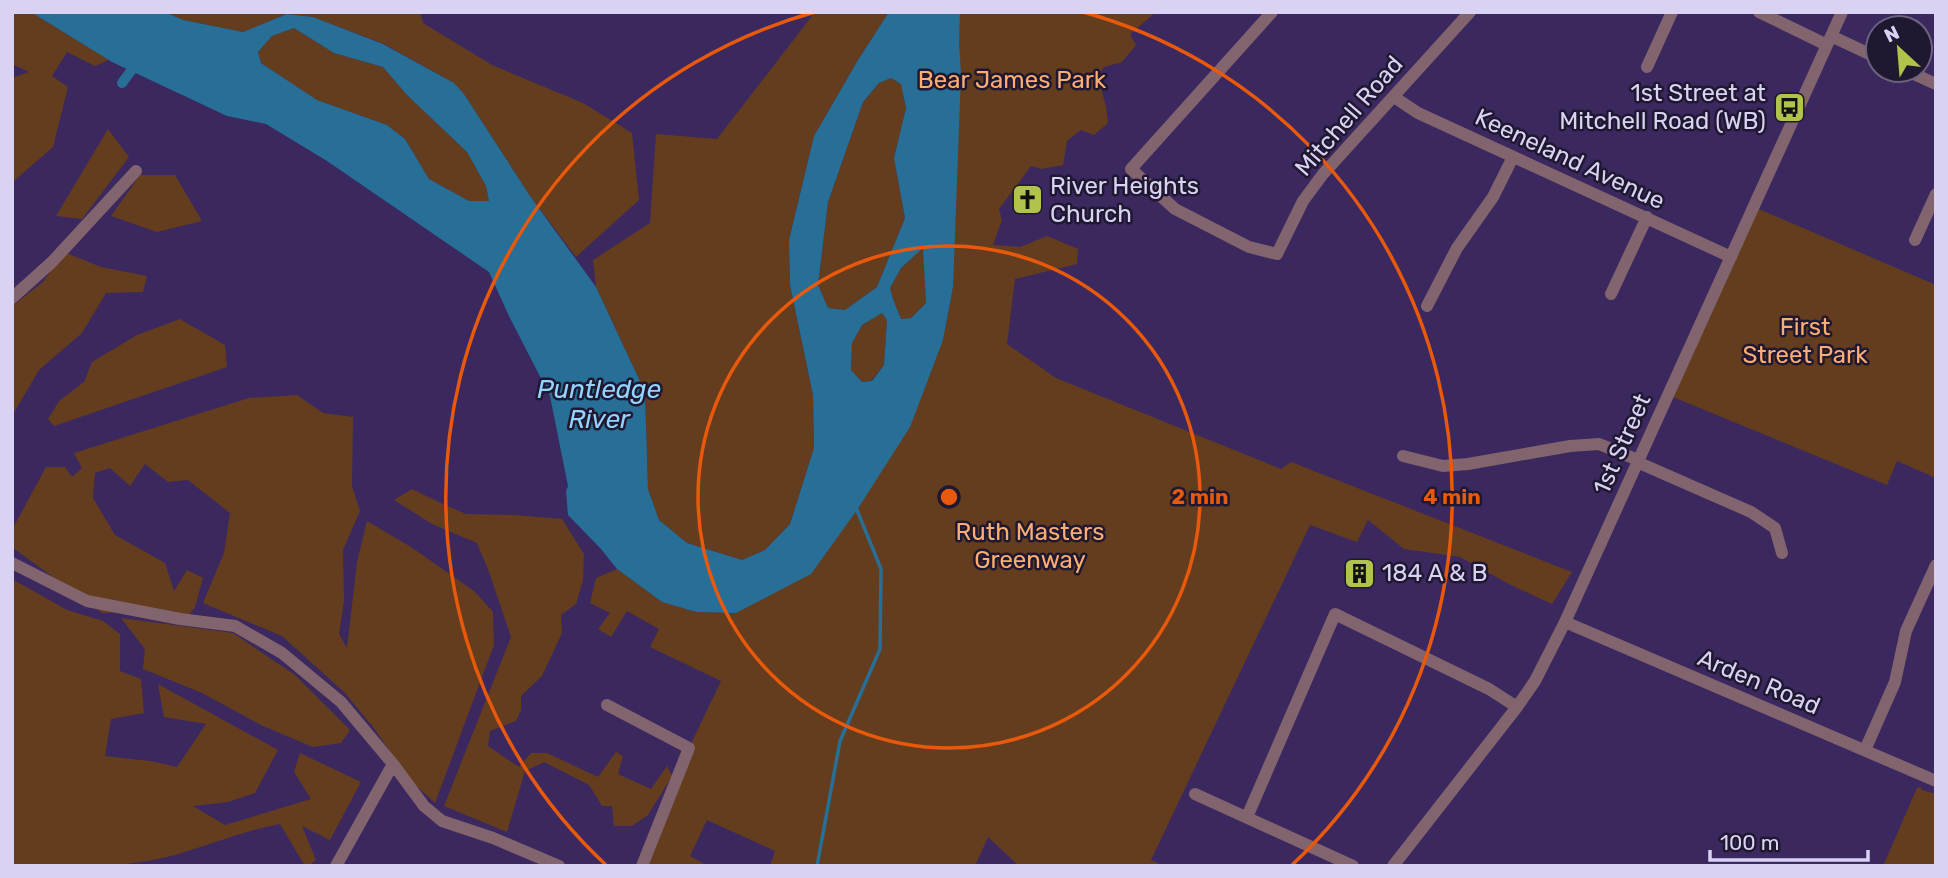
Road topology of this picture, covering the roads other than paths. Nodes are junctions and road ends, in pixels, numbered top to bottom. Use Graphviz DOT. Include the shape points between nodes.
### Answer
graph roads {
  1 [pos="1272,12"];
  2 [pos="1470,12"];
  3 [pos="1672,12"];
  4 [pos="1759,12"];
  5 [pos="1842,12"];
  6 [pos="1829,40"];
  7 [pos="1864,53"];
  8 [pos="1647,67"];
  9 [pos="1394,97"];
  10 [pos="1513,157"];
  11 [pos="136,171"];
  12 [pos="1936,194"];
  13 [pos="1647,217"];
  14 [pos="1915,240"];
  15 [pos="1731,257"];
  16 [pos="1611,295"];
  17 [pos="12,298"];
  18 [pos="1427,306"];
  19 [pos="1403,456"];
  20 [pos="1638,461"];
  21 [pos="1783,553"];
  22 [pos="12,563"];
  23 [pos="1936,565"];
  24 [pos="1565,622"];
  25 [pos="607,705"];
  26 [pos="1517,707"];
  27 [pos="1865,750"];
  28 [pos="393,764"];
  29 [pos="1936,781"];
  30 [pos="1195,794"];
  31 [pos="1247,817"];
  32 [pos="336,866"];
  33 [pos="559,866"];
  34 [pos="642,866"];
  35 [pos="1353,866"];
  36 [pos="1393,866"];
  1 -- 9 [label="street, Mitchell Road" via="1131,169 1175,209 1249,247 1277,254 1303,201 1323,174"];
  2 -- 9 [label="street, Mitchell Road"];
  3 -- 8 [label="street"];
  4 -- 6 [label="street"];
  5 -- 6 [label="street, 1st Street"];
  6 -- 7 [label="street"];
  6 -- 15 [label="street, 1st Street"];
  9 -- 10 [label="street, Keeneland Avenue"];
  10 -- 13 [label="street, Keeneland Avenue"];
  10 -- 18 [label="street"];
  11 -- 17 [label="street"];
  12 -- 14 [label="street"];
  13 -- 15 [label="street, Keeneland Avenue"];
  13 -- 16 [label="street"];
  15 -- 20 [label="street, 1st Street"];
  19 -- 20 [label="street" via="1443,466 1600,444"];
  20 -- 21 [label="street" via="1751,512 1774,528"];
  20 -- 24 [label="street, 1st Street"];
  22 -- 28 [label="street" via="87,601 235,626 282,653 341,702"];
  23 -- 27 [label="street" via="1906,631 1895,682"];
  24 -- 26 [label="street, 1st Street"];
  24 -- 27 [label="street, Arden Road"];
  25 -- 34 [label="street" via="690,748"];
  26 -- 31 [label="street" via="1335,614"];
  26 -- 36 [label="street, 1st Street"];
  27 -- 29 [label="street, Arden Road"];
  28 -- 32 [label="street"];
  28 -- 33 [label="street" via="424,806 442,821"];
  30 -- 31 [label="street"];
  31 -- 35 [label="street"];
}
